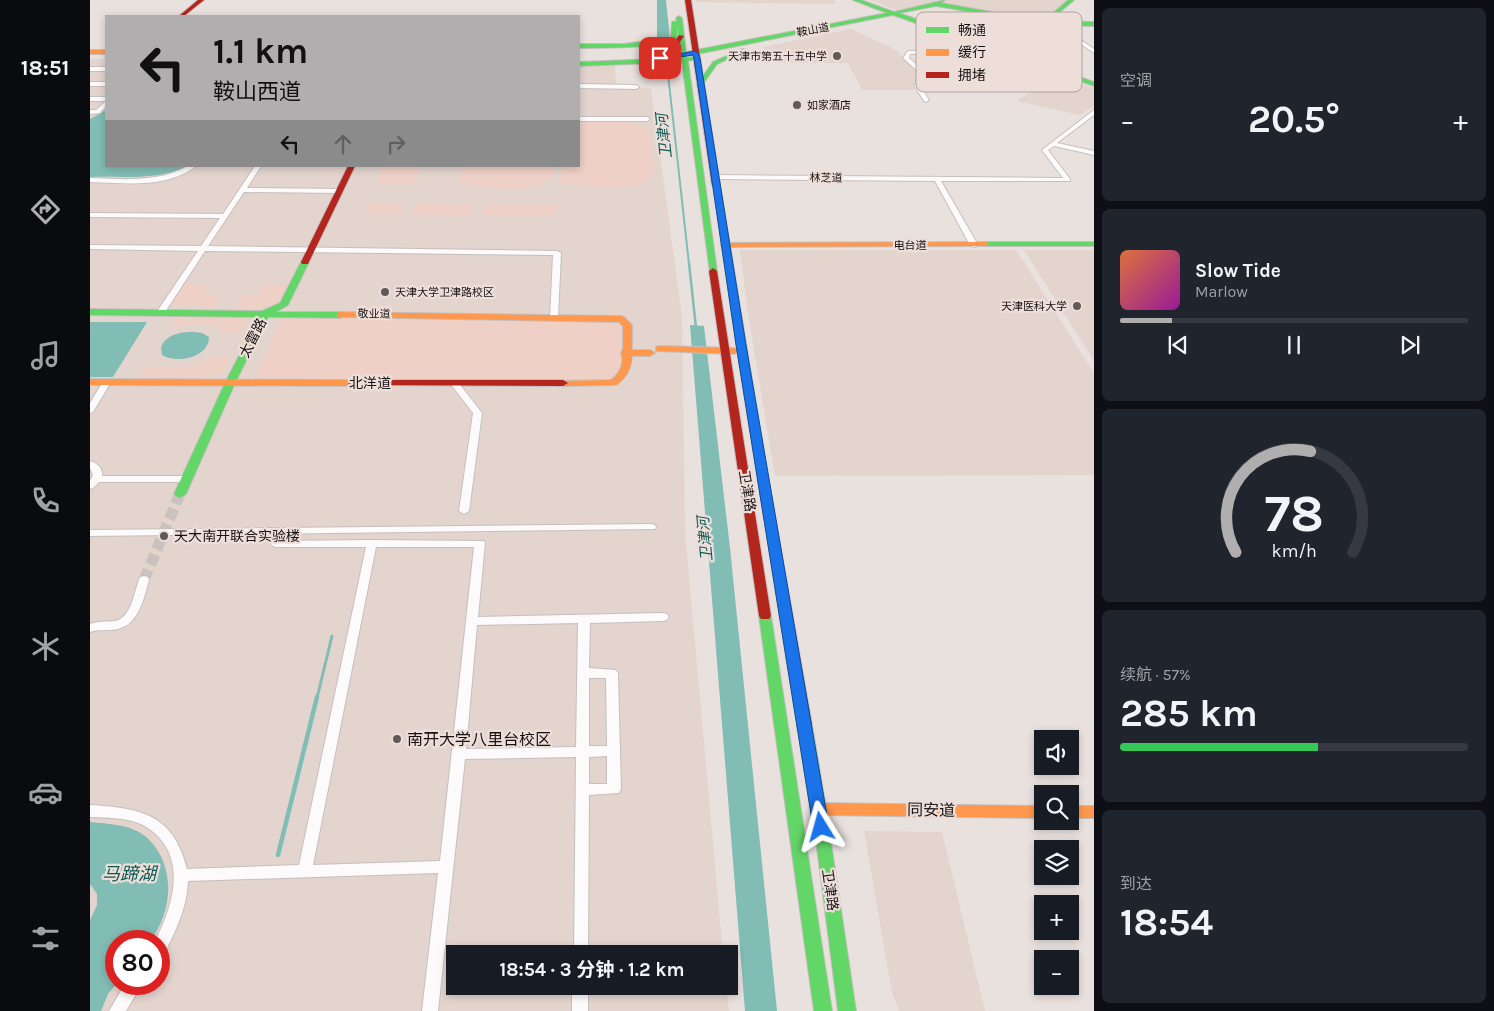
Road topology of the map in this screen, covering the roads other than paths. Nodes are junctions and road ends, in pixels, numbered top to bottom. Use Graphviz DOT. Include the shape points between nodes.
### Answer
graph roads {
  1 [pos="201,0"];
  2 [pos="688,0"];
  3 [pos="856,0"];
  4 [pos="865,0"];
  5 [pos="1071,0"];
  6 [pos="941,2"];
  7 [pos="989,12"];
  8 [pos="1058,12"];
  9 [pos="898,14"];
  10 [pos="182,15"];
  11 [pos="916,20"];
  12 [pos="681,36"];
  13 [pos="1082,43"];
  14 [pos="580,46"];
  15 [pos="756,46"];
  16 [pos="1094,51"];
  17 [pos="90,52"];
  18 [pos="105,52"];
  19 [pos="916,53"];
  20 [pos="696,55"];
  21 [pos="90,56"];
  22 [pos="105,56"];
  23 [pos="683,57"];
  24 [pos="656,58"];
  25 [pos="580,60"];
  26 [pos="580,64"];
  27 [pos="916,67"];
  28 [pos="90,69"];
  29 [pos="105,69"];
  30 [pos="1082,78"];
  31 [pos="1094,82"];
  32 [pos="701,83"];
  33 [pos="90,84"];
  34 [pos="105,84"];
  35 [pos="580,86"];
  36 [pos="636,87"];
  37 [pos="921,92"];
  38 [pos="90,100"];
  39 [pos="926,100"];
  40 [pos="105,101"];
  41 [pos="105,102"];
  42 [pos="90,112"];
  43 [pos="1094,112"];
  44 [pos="580,119"];
  45 [pos="646,119"];
  46 [pos="1052,144"];
  47 [pos="1094,153"];
  48 [pos="191,167"];
  49 [pos="257,167"];
  50 [pos="352,167"];
  51 [pos="716,177"];
  52 [pos="937,179"];
  53 [pos="90,180"];
  54 [pos="242,190"];
  55 [pos="340,191"];
  56 [pos="90,215"];
  57 [pos="225,216"];
  58 [pos="1094,244"];
  59 [pos="974,245"];
  60 [pos="90,246"];
  61 [pos="725,246"];
  62 [pos="203,248"];
  63 [pos="311,249"];
  64 [pos="90,312"];
  65 [pos="160,312"];
  66 [pos="266,313"];
  67 [pos="554,317"];
  68 [pos="626,350"];
  69 [pos="726,352"];
  70 [pos="742,352"];
  71 [pos="90,382"];
  72 [pos="107,382"];
  73 [pos="454,382"];
  74 [pos="230,383"];
  75 [pos="90,410"];
  76 [pos="90,464"];
  77 [pos="98,479"];
  78 [pos="187,479"];
  79 [pos="90,486"];
  80 [pos="180,494"];
  81 [pos="464,511"];
  82 [pos="651,527"];
  83 [pos="90,533"];
  84 [pos="372,543"];
  85 [pos="275,544"];
  86 [pos="144,580"];
  87 [pos="663,617"];
  88 [pos="584,618"];
  89 [pos="473,621"];
  90 [pos="90,628"];
  91 [pos="583,673"];
  92 [pos="613,751"];
  93 [pos="583,753"];
  94 [pos="458,754"];
  95 [pos="582,790"];
  96 [pos="818,809"];
  97 [pos="90,811"];
  98 [pos="1034,812"];
  99 [pos="1079,812"];
  100 [pos="1094,812"];
  101 [pos="446,868"];
  102 [pos="305,872"];
  103 [pos="183,875"];
  104 [pos="170,931"];
  105 [pos="581,945"];
  106 [pos="127,995"];
  107 [pos="580,995"];
  108 [pos="117,1011"];
  109 [pos="430,1011"];
  110 [pos="580,1011"];
  111 [pos="822,1011"];
  112 [pos="847,1011"];
  1 -- 10 [label="main road"];
  2 -- 20 [label="main road, 卫津路"];
  3 -- 9 [label="main road"];
  4 -- 9 [label="main road"];
  5 -- 8 [label="main road"];
  6 -- 7 [label="main road"];
  6 -- 9 [label="main road, 鞍山道"];
  9 -- 11 [label="main road"];
  9 -- 15 [label="main road, 鞍山道"];
  9 -- 20 [label="main road, 鞍山道"];
  12 -- 14 [label="main road, 卫津路" via="678,12 674,38 669,40 624,46"];
  12 -- 23 [label="main road, 卫津路"];
  12 -- 24 [label="main road" via="670,53"];
  13 -- 16 [label="street"];
  15 -- 20 [label="main road, 鞍山道"];
  15 -- 32 [label="main road" via="715,63"];
  17 -- 18 [label="main road"];
  19 -- 27 [label="street" via="908,53 906,58"];
  20 -- 23 [label="main road, 鞍山道"];
  20 -- 32 [label="main road, 卫津路"];
  21 -- 22 [label="main road"];
  23 -- 24 [label="main road"];
  23 -- 26 [label="main road"];
  23 -- 69 [label="main road, 卫津路"];
  24 -- 25 [label="main road"];
  28 -- 29 [label="street"];
  30 -- 31 [label="main road"];
  32 -- 51 [label="main road, 卫津路"];
  33 -- 34 [label="street"];
  35 -- 36 [label="street"];
  37 -- 39 [label="street"];
  38 -- 40 [label="street"];
  41 -- 42 [label="street" via="98,112"];
  43 -- 46 [label="street"];
  44 -- 45 [label="street"];
  46 -- 47 [label="street"];
  46 -- 52 [label="street, 林芝道" via="1045,150 1068,180"];
  48 -- 53 [label="street" via="163,179"];
  49 -- 54 [label="street"];
  50 -- 55 [label="main road, 太雷路"];
  51 -- 52 [label="street, 林芝道"];
  51 -- 61 [label="main road, 卫津路"];
  52 -- 59 [label="street"];
  54 -- 55 [label="street"];
  54 -- 57 [label="street"];
  55 -- 63 [label="main road, 太雷路"];
  56 -- 57 [label="street"];
  57 -- 62 [label="street"];
  58 -- 59 [label="main road, 电台道"];
  59 -- 61 [label="main road, 电台道"];
  60 -- 62 [label="street"];
  61 -- 70 [label="main road, 卫津路"];
  62 -- 63 [label="street"];
  62 -- 65 [label="street"];
  63 -- 66 [label="main road, 太雷路" via="284,305"];
  63 -- 67 [label="street" via="557,253"];
  64 -- 65 [label="main road, 敬业道"];
  65 -- 66 [label="main road, 敬业道"];
  66 -- 67 [label="main road, 敬业道"];
  66 -- 74 [label="main road, 太雷路"];
  67 -- 68 [label="main road, 敬业道" via="621,320 627,325"];
  68 -- 69 [label="main road"];
  68 -- 73 [label="main road, 北洋道" via="626,370 623,377 612,383"];
  69 -- 70 [label="main road"];
  69 -- 111 [label="main road, 卫津路"];
  70 -- 96 [label="main road, 卫津路"];
  71 -- 72 [label="main road, 北洋道"];
  72 -- 74 [label="main road, 北洋道"];
  72 -- 75 [label="street"];
  73 -- 74 [label="main road, 北洋道"];
  73 -- 81 [label="street" via="478,414"];
  74 -- 78 [label="main road, 太雷路"];
  76 -- 77 [label="street" via="97,468"];
  77 -- 78 [label="street"];
  77 -- 79 [label="street"];
  78 -- 80 [label="main road, 太雷路"];
  82 -- 83 [label="street"];
  84 -- 85 [label="street"];
  84 -- 89 [label="street" via="480,543"];
  84 -- 102 [label="street"];
  86 -- 90 [label="street" via="130,616 120,624 98,624"];
  87 -- 88 [label="street"];
  88 -- 89 [label="street"];
  88 -- 91 [label="street"];
  89 -- 94 [label="street"];
  91 -- 92 [label="street" via="612,673"];
  91 -- 93 [label="street"];
  92 -- 93 [label="street"];
  92 -- 95 [label="street" via="614,789"];
  93 -- 94 [label="street"];
  93 -- 95 [label="street"];
  94 -- 101 [label="street"];
  95 -- 105 [label="street"];
  96 -- 98 [label="main road, 同安道"];
  96 -- 112 [label="main road, 卫津路"];
  97 -- 103 [label="street" via="126,814 154,826 168,837 179,853"];
  99 -- 100 [label="main road"];
  101 -- 102 [label="street"];
  101 -- 109 [label="street"];
  102 -- 103 [label="street"];
  103 -- 104 [label="street" via="181,902"];
  106 -- 108 [label="street"];
  107 -- 110 [label="street"];
}
